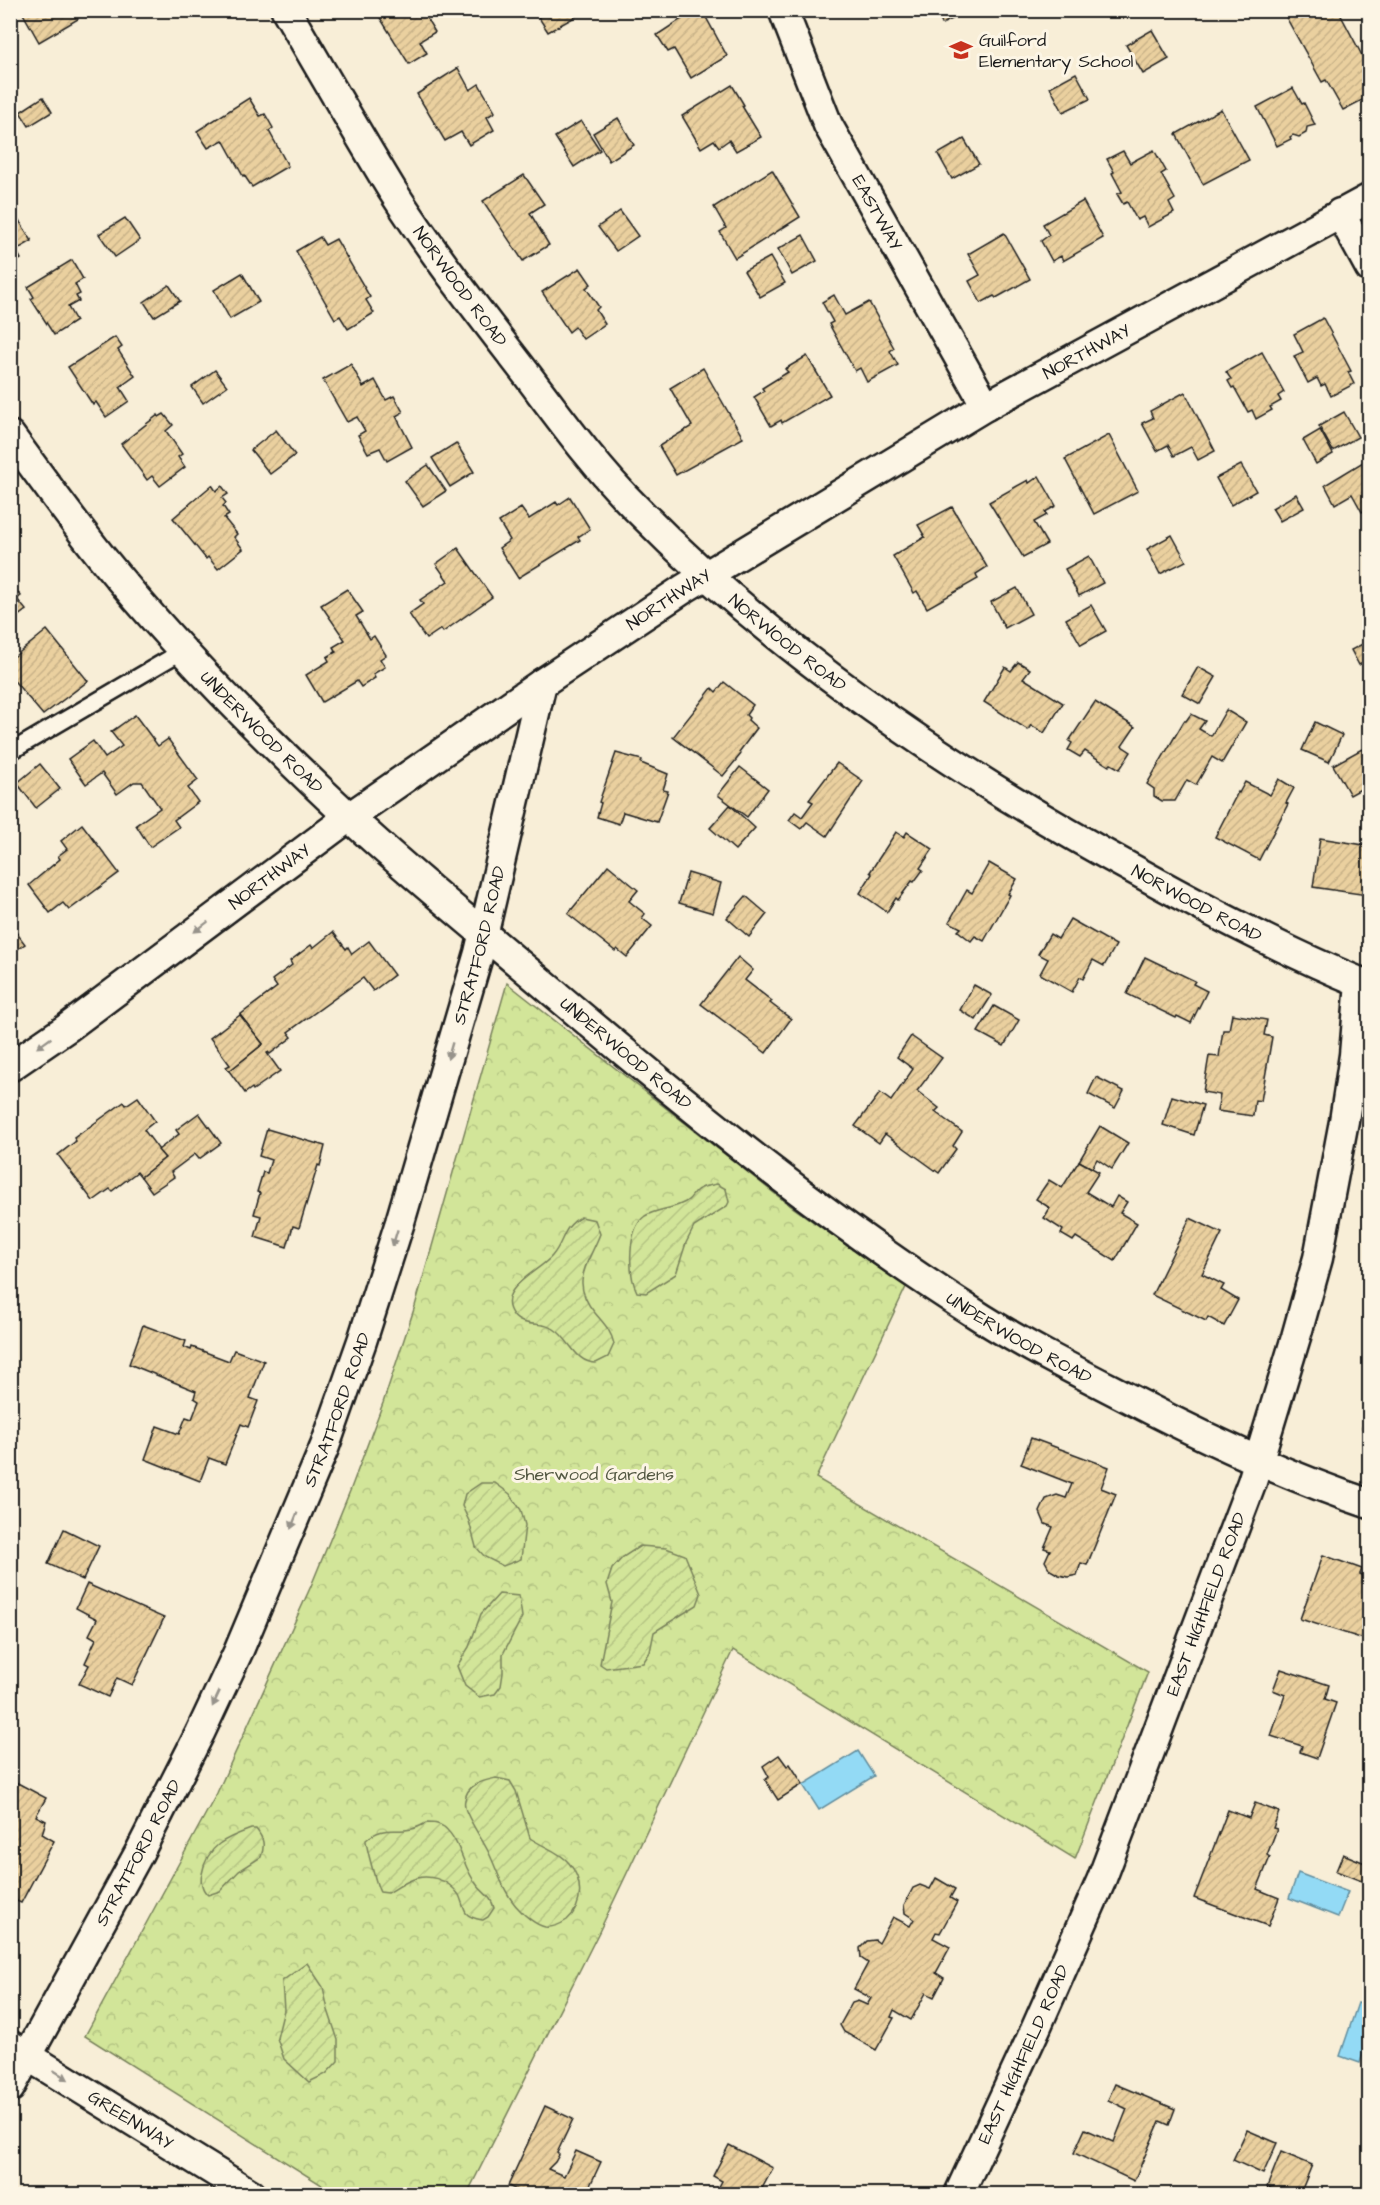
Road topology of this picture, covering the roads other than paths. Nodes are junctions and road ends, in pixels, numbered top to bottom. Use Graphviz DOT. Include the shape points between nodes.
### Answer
graph roads {
  1 [pos="286,10"];
  2 [pos="783,10"];
  3 [pos="1370,198"];
  4 [pos="1340,213"];
  5 [pos="1370,268"];
  6 [pos="986,406"];
  7 [pos="10,435"];
  8 [pos="705,575"];
  9 [pos="183,650"];
  10 [pos="542,683"];
  11 [pos="10,752"];
  12 [pos="349,817"];
  13 [pos="484,934"];
  14 [pos="1365,980"];
  15 [pos="10,1067"];
  16 [pos="1258,1461"];
  17 [pos="1370,1504"];
  18 [pos="19,2050"];
  19 [pos="10,2088"];
  20 [pos="251,2194"];
  21 [pos="959,2194"];
  1 -- 8 [label="street, NORWOOD ROAD" via="394,192 475,307 589,456 634,507"];
  2 -- 6 [label="street, EASTWAY" via="828,125"];
  3 -- 4 [label="street, NORTHWAY"];
  4 -- 5 [label="street"];
  4 -- 6 [label="street, NORTHWAY"];
  6 -- 8 [label="street, NORTHWAY"];
  7 -- 9 [label="street, UNDERWOOD ROAD" via="101,556"];
  8 -- 10 [label="street, NORTHWAY"];
  8 -- 14 [label="street, NORWOOD ROAD" via="866,702 1053,826 1243,929"];
  9 -- 11 [label="lane"];
  9 -- 12 [label="street, UNDERWOOD ROAD"];
  10 -- 12 [label="street, NORTHWAY"];
  10 -- 13 [label="street, STRATFORD ROAD"];
  12 -- 13 [label="street, UNDERWOOD ROAD"];
  12 -- 15 [label="street, NORTHWAY, one-way"];
  13 -- 16 [label="street, UNDERWOOD ROAD" via="701,1114 837,1219 926,1281 984,1320 1067,1366"];
  13 -- 18 [label="street, STRATFORD ROAD, one-way" via="400,1222 325,1446 200,1733 139,1853"];
  14 -- 16 [label="street, EAST HIGHFIELD ROAD" via="1318,1258"];
  16 -- 17 [label="street, UNDERWOOD ROAD"];
  16 -- 21 [label="street, EAST HIGHFIELD ROAD" via="1101,1881"];
  18 -- 19 [label="street, STRATFORD ROAD"];
  18 -- 20 [label="street, GREENWAY, one-way"];
}
